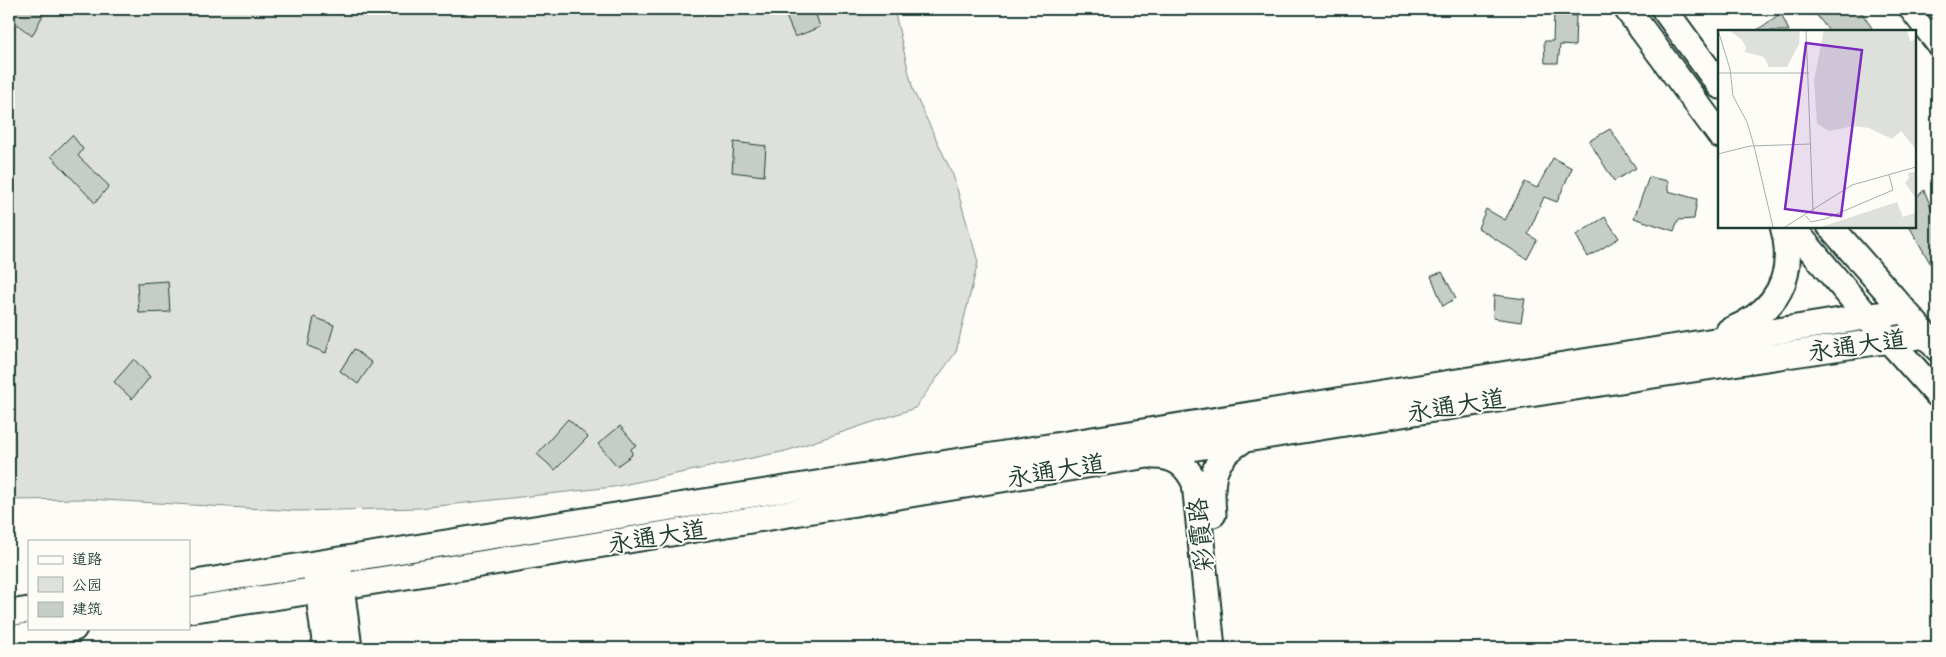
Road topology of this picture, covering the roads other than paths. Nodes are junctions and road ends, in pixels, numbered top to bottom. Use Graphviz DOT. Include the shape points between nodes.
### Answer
graph roads {
  1 [pos="1627,9"];
  2 [pos="1664,9"];
  3 [pos="1909,9"];
  4 [pos="1937,45"];
  5 [pos="1718,83"];
  6 [pos="1718,132"];
  7 [pos="1784,228"];
  8 [pos="1793,228"];
  9 [pos="1832,228"];
  10 [pos="1904,310"];
  11 [pos="1867,316"];
  12 [pos="1889,340"];
  13 [pos="1703,342"];
  14 [pos="1931,342"];
  15 [pos="1843,346"];
  16 [pos="1910,363"];
  17 [pos="1937,394"];
  18 [pos="1243,440"];
  19 [pos="1146,456"];
  20 [pos="326,562"];
  21 [pos="381,580"];
  22 [pos="190,584"];
  23 [pos="330,588"];
  24 [pos="272,597"];
  25 [pos="28,610"];
  26 [pos="190,610"];
  27 [pos="9,613"];
  28 [pos="62,630"];
  29 [pos="336,638"];
  30 [pos="9,639"];
  31 [pos="1212,648"];
  32 [pos="1226,648"];
  1 -- 6 [label="main road"];
  2 -- 5 [label="main road"];
  3 -- 4 [label="street"];
  7 -- 13 [label="main road" via="1787,265 1782,287 1771,304 1759,316"];
  8 -- 11 [label="main road"];
  9 -- 10 [label="main road"];
  10 -- 11 [label="main road, 永通大道"];
  10 -- 14 [label="main road"];
  11 -- 12 [label="main road"];
  11 -- 13 [label="main road, 永通大道"];
  12 -- 14 [label="main road, 永通大道"];
  12 -- 15 [label="main road, 永通大道"];
  12 -- 16 [label="main road"];
  13 -- 20 [label="main road, 永通大道"];
  15 -- 16 [label="main road" via="1880,350"];
  15 -- 18 [label="main road, 永通大道"];
  16 -- 17 [label="main road"];
  18 -- 19 [label="main road, 永通大道"];
  18 -- 32 [label="main road, 彩霞路" via="1227,450 1212,479"];
  19 -- 21 [label="main road, 永通大道"];
  19 -- 31 [label="main road, 彩霞路" via="1166,456 1178,461 1189,470 1195,483"];
  20 -- 22 [label="main road, 永通大道"];
  20 -- 23 [label="main road"];
  21 -- 23 [label="main road, 永通大道"];
  21 -- 29 [label="main road" via="359,596"];
  23 -- 24 [label="main road, 永通大道"];
  23 -- 29 [label="main road"];
  24 -- 26 [label="main road, 永通大道"];
  24 -- 29 [label="main road" via="297,601 306,606"];
  25 -- 27 [label="main road"];
  28 -- 30 [label="main road"];
}
